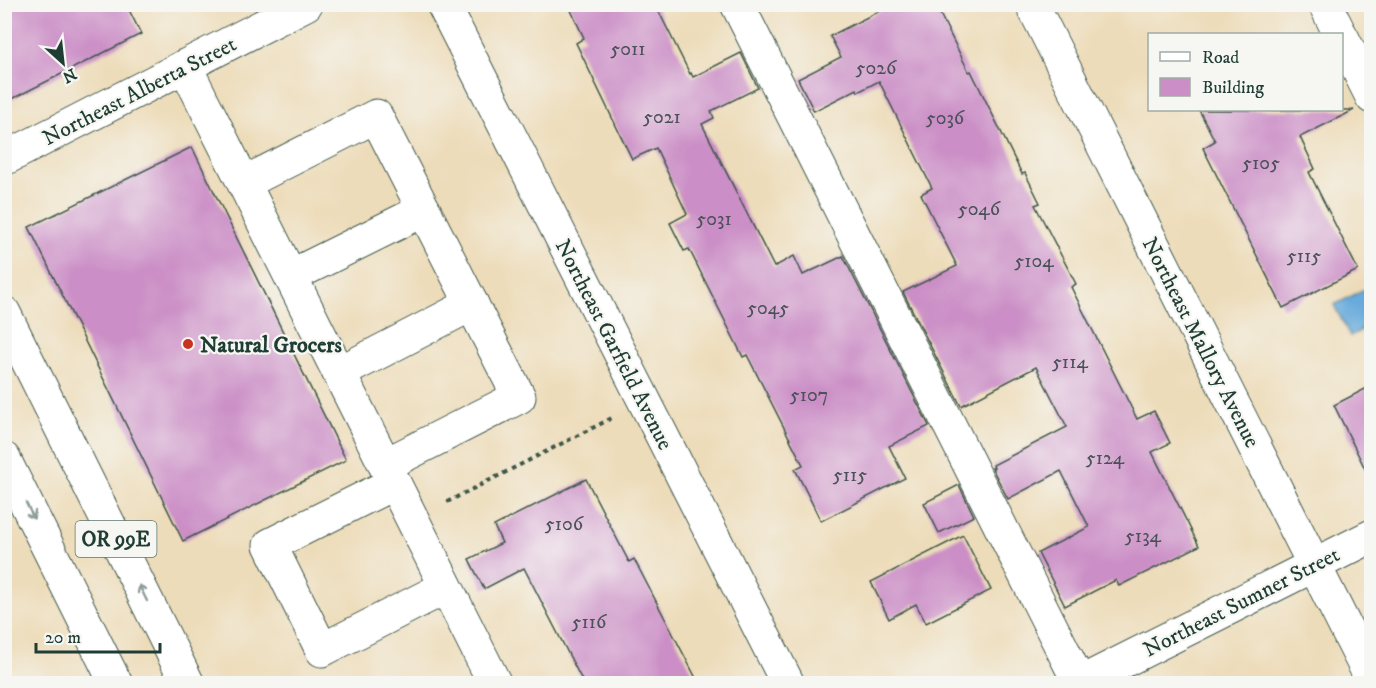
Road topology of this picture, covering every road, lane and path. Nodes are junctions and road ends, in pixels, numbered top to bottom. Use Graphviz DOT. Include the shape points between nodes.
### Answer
graph roads {
  1 [pos="306,4"];
  2 [pos="443,4"];
  3 [pos="737,4"];
  4 [pos="1032,4"];
  5 [pos="1325,4"];
  6 [pos="1340,33"];
  7 [pos="1343,40"];
  8 [pos="185,66"];
  9 [pos="1371,97"];
  10 [pos="4,159"];
  11 [pos="244,183"];
  12 [pos="424,210"];
  13 [pos="291,276"];
  14 [pos="472,304"];
  15 [pos="4,313"];
  16 [pos="339,374"];
  17 [pos="645,402"];
  18 [pos="4,459"];
  19 [pos="390,474"];
  20 [pos="437,507"];
  21 [pos="1371,536"];
  22 [pos="1314,565"];
  23 [pos="447,588"];
  24 [pos="1371,680"];
  25 [pos="1079,683"];
  26 [pos="116,684"];
  27 [pos="188,684"];
  28 [pos="495,684"];
  29 [pos="788,684"];
  1 -- 8 [label="street, Northeast Alberta Street"];
  2 -- 17 [label="street, Northeast Garfield Avenue"];
  3 -- 25 [label="street"];
  4 -- 22 [label="street, Northeast Mallory Avenue"];
  5 -- 6 [label="street"];
  7 -- 9 [label="street"];
  8 -- 10 [label="street, Northeast Alberta Street"];
  8 -- 11 [label="street"];
  11 -- 12 [label="street" via="376,116"];
  11 -- 13 [label="street"];
  12 -- 13 [label="street"];
  12 -- 14 [label="street"];
  13 -- 16 [label="street"];
  14 -- 16 [label="street"];
  14 -- 19 [label="street" via="519,397"];
  27 -- 15 [label="street, OR 99E, one-way"];
  16 -- 19 [label="street"];
  17 -- 20 [label="path"];
  17 -- 29 [label="street, Northeast Garfield Avenue"];
  18 -- 26 [label="street, OR 99E, one-way"];
  19 -- 23 [label="street"];
  19 -- 23 [label="street" via="270,545 322,650"];
  21 -- 22 [label="street, Northeast Sumner Street"];
  22 -- 24 [label="street, Northeast Mallory Avenue"];
  22 -- 25 [label="street, Northeast Sumner Street"];
  23 -- 28 [label="street"];
}
